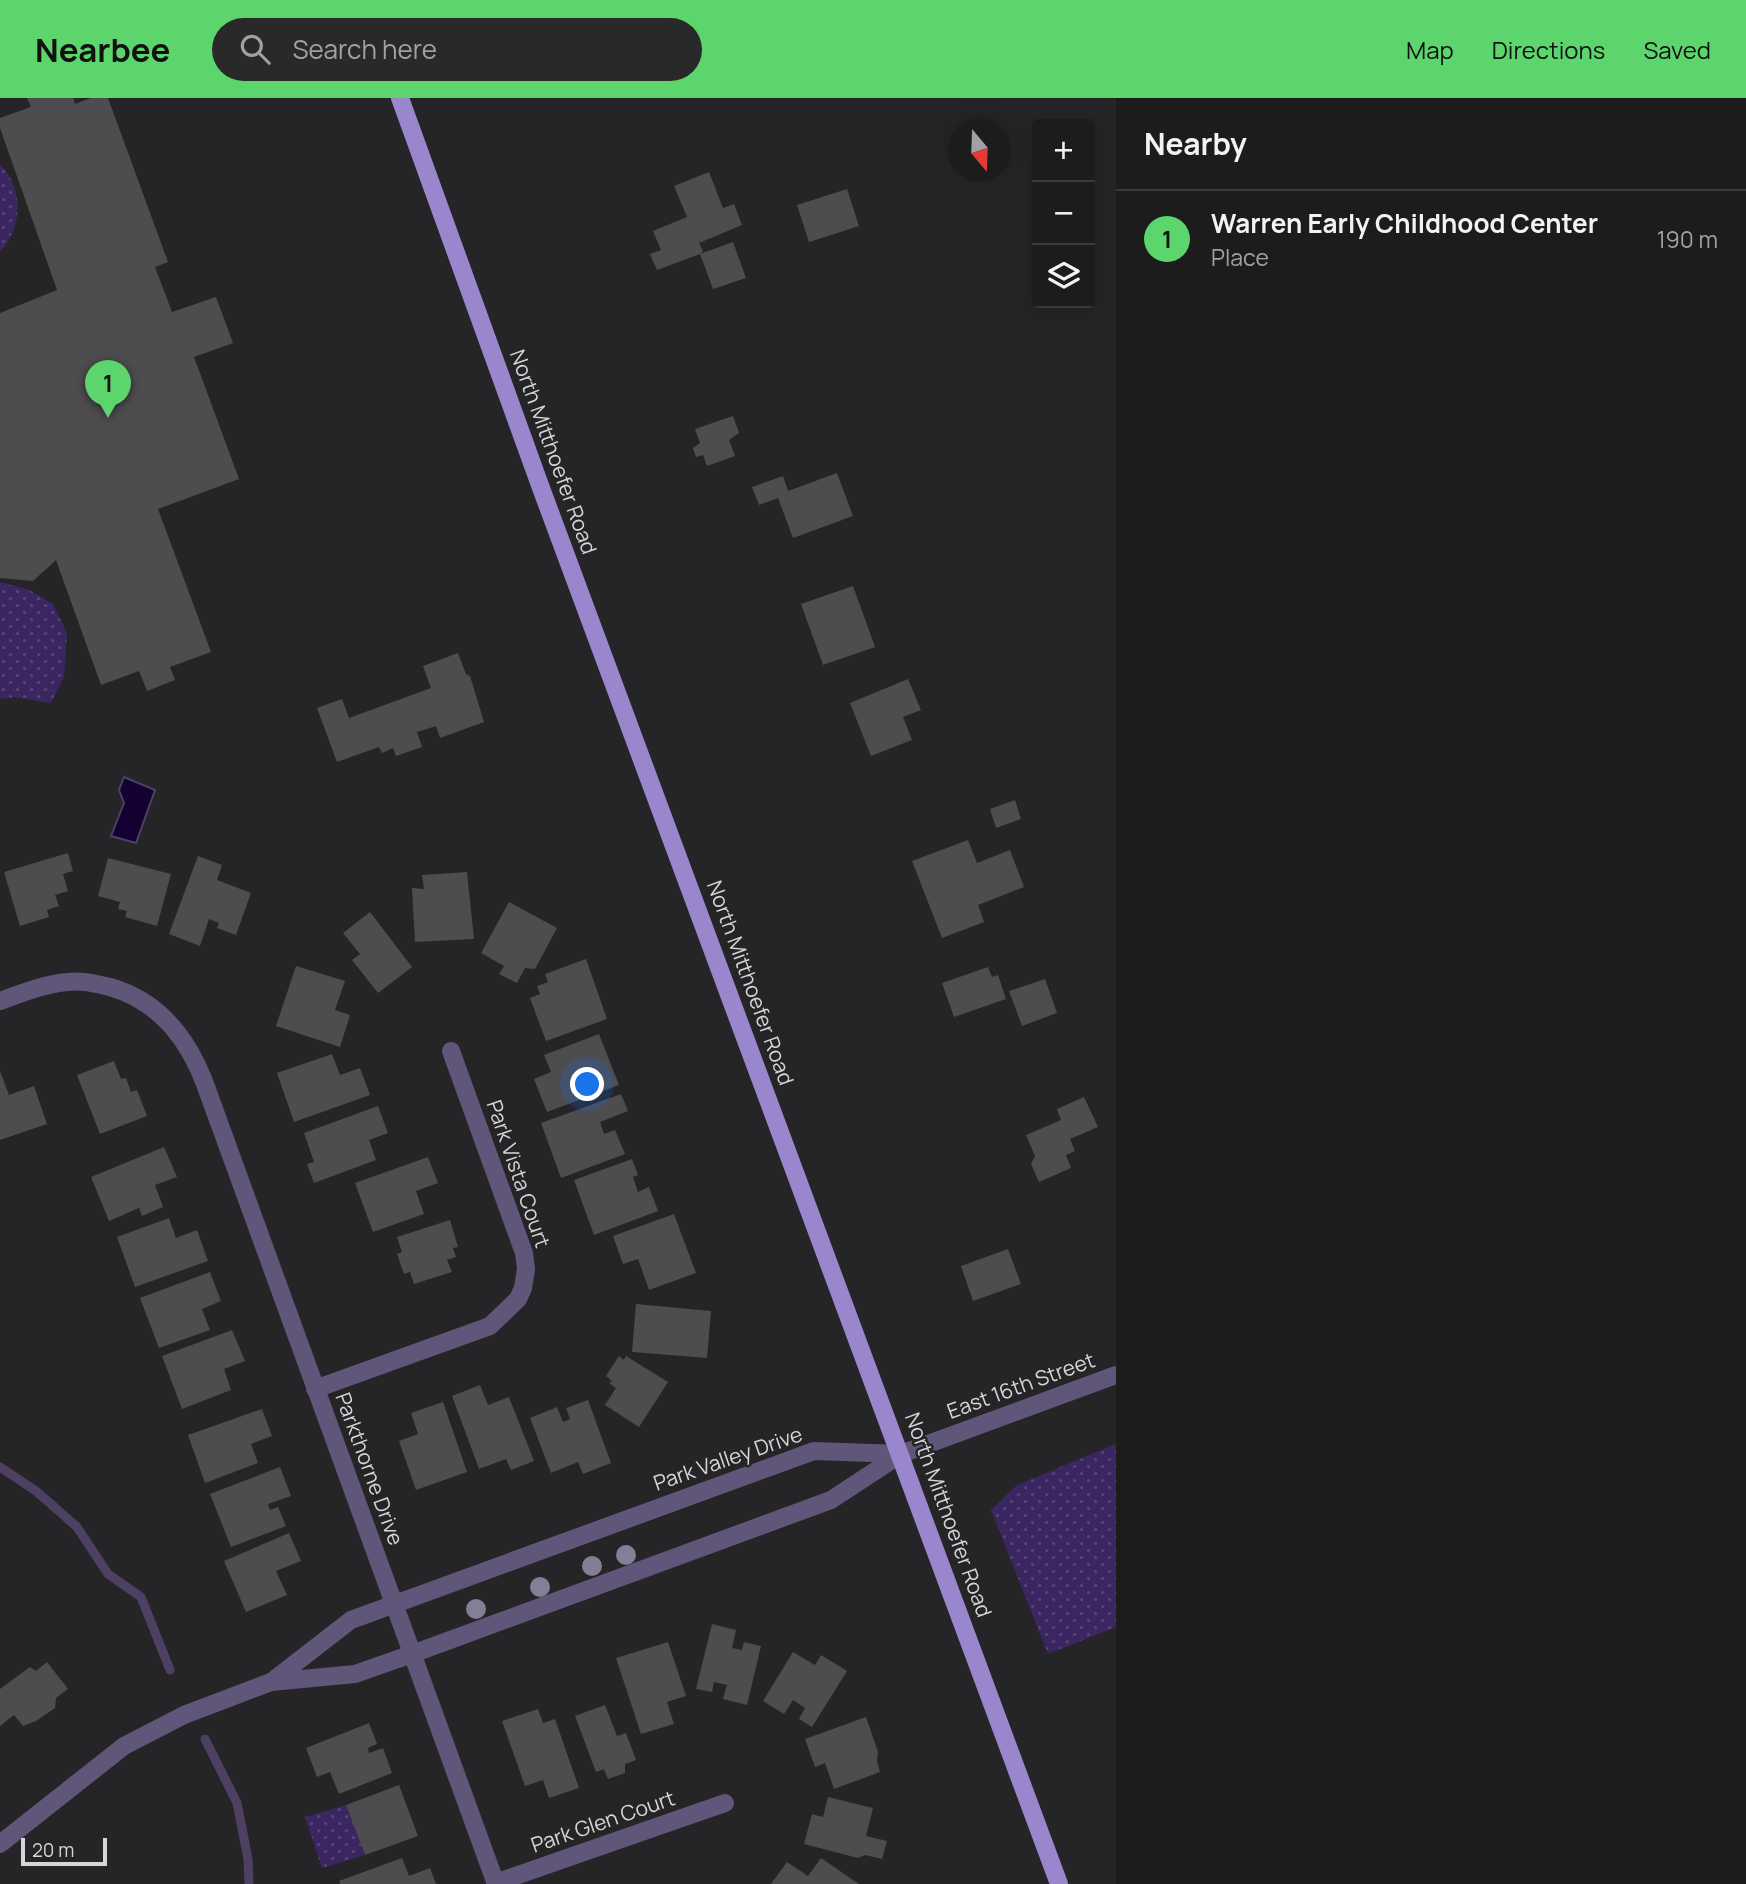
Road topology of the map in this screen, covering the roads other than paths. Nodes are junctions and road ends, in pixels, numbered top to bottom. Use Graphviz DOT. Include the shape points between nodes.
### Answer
graph roads {
  1 [pos="400,98"];
  2 [pos="0,1001"];
  3 [pos="451,1051"];
  4 [pos="1116,1375"];
  5 [pos="315,1389"];
  6 [pos="901,1454"];
  7 [pos="394,1604"];
  8 [pos="412,1654"];
  9 [pos="271,1682"];
  10 [pos="725,1803"];
  11 [pos="0,1843"];
  12 [pos="496,1883"];
  13 [pos="1059,1884"];
  1 -- 6 [label="main road, North Mitthoefer Road"];
  2 -- 5 [label="street, Parkthorne Drive" via="70,981 98,984 149,1005 178,1032 199,1069"];
  3 -- 5 [label="street, Park Vista Court" via="524,1253 523,1288 489,1326"];
  4 -- 6 [label="street, East 16th Street"];
  5 -- 7 [label="street, Parkthorne Drive"];
  6 -- 7 [label="street, Park Valley Drive" via="814,1451"];
  6 -- 8 [label="street, Park Valley Drive" via="831,1500"];
  6 -- 13 [label="main road, North Mitthoefer Road"];
  7 -- 8 [label="street, Parkthorne Drive"];
  7 -- 9 [label="street, Park Valley Drive" via="351,1620"];
  8 -- 9 [label="street, Park Valley Drive" via="355,1674"];
  8 -- 12 [label="street, Parkthorne Drive"];
  9 -- 11 [label="street, Park Valley Drive" via="184,1714 124,1746"];
  10 -- 12 [label="street, Park Glen Court"];
}
